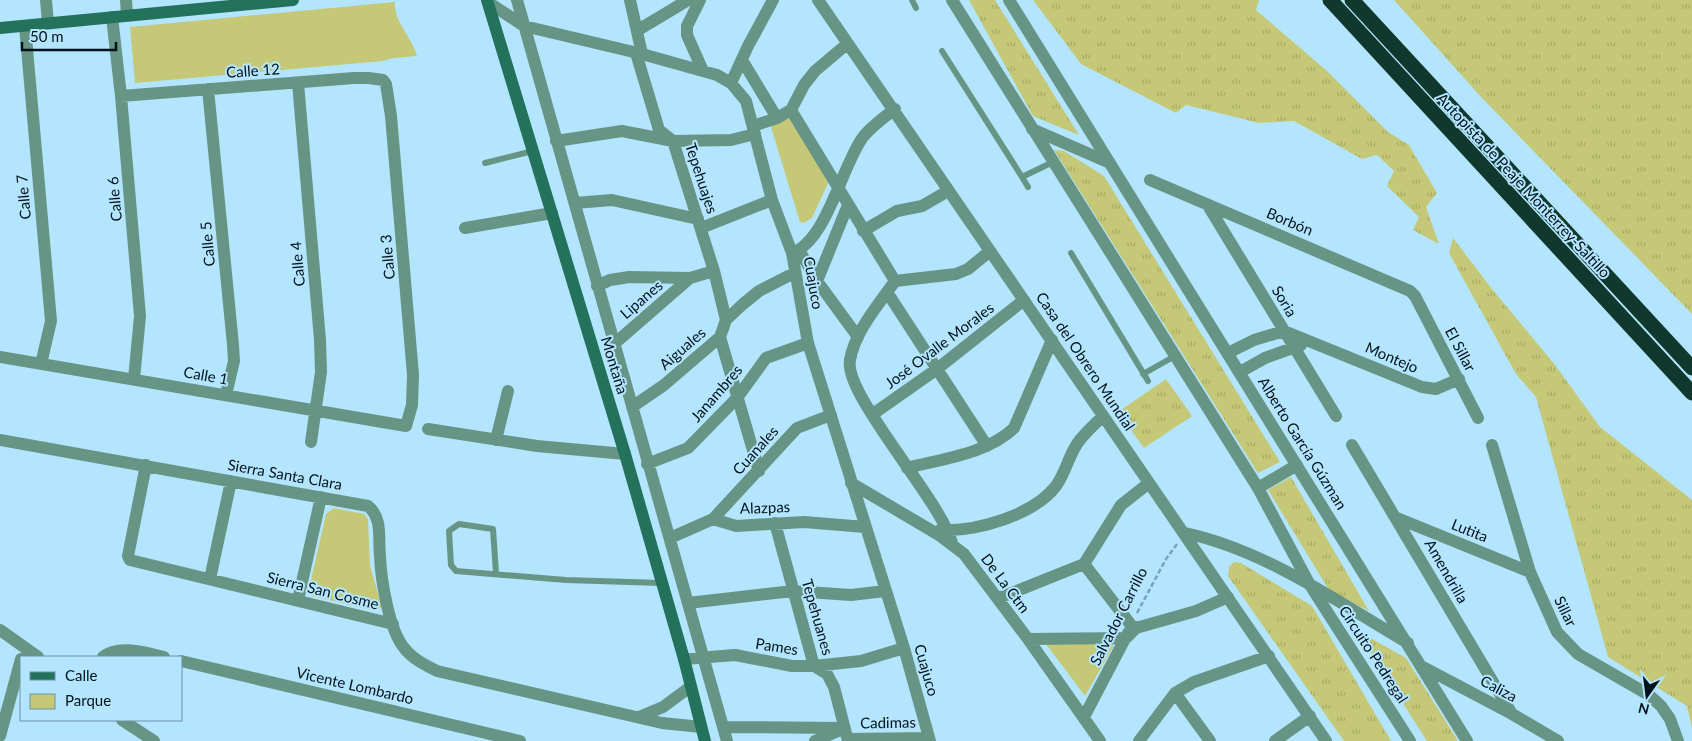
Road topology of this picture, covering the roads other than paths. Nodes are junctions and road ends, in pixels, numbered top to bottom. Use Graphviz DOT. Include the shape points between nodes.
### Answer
graph roads {
  1 [pos="46,0"];
  2 [pos="126,0"];
  3 [pos="287,0"];
  4 [pos="292,0"];
  5 [pos="517,0"];
  6 [pos="630,0"];
  7 [pos="688,0"];
  8 [pos="700,0"];
  9 [pos="773,0"];
  10 [pos="818,0"];
  11 [pos="912,0"];
  12 [pos="952,0"];
  13 [pos="1010,0"];
  14 [pos="1330,0"];
  15 [pos="1352,0"];
  16 [pos="488,1"];
  17 [pos="916,8"];
  18 [pos="127,15"];
  19 [pos="112,17"];
  20 [pos="48,23"];
  21 [pos="25,26"];
  22 [pos="524,26"];
  23 [pos="0,28"];
  24 [pos="638,30"];
  25 [pos="847,44"];
  26 [pos="942,51"];
  27 [pos="639,53"];
  28 [pos="742,60"];
  29 [pos="703,71"];
  30 [pos="298,82"];
  31 [pos="731,83"];
  32 [pos="386,84"];
  33 [pos="208,90"];
  34 [pos="121,96"];
  35 [pos="791,110"];
  36 [pos="895,110"];
  37 [pos="777,118"];
  38 [pos="1032,129"];
  39 [pos="754,130"];
  40 [pos="556,140"];
  41 [pos="673,141"];
  42 [pos="534,150"];
  43 [pos="1052,162"];
  44 [pos="485,163"];
  45 [pos="1110,163"];
  46 [pos="1022,178"];
  47 [pos="1150,180"];
  48 [pos="1028,187"];
  49 [pos="839,189"];
  50 [pos="948,191"];
  51 [pos="772,200"];
  52 [pos="575,203"];
  53 [pos="1207,204"];
  54 [pos="848,206"];
  55 [pos="552,212"];
  56 [pos="700,224"];
  57 [pos="465,228"];
  58 [pos="863,231"];
  59 [pos="796,251"];
  60 [pos="990,252"];
  61 [pos="1071,253"];
  62 [pos="714,271"];
  63 [pos="794,273"];
  64 [pos="690,278"];
  65 [pos="895,280"];
  66 [pos="817,281"];
  67 [pos="597,286"];
  68 [pos="887,292"];
  69 [pos="1415,296"];
  70 [pos="1024,300"];
  71 [pos="726,320"];
  72 [pos="1284,331"];
  73 [pos="720,336"];
  74 [pos="858,337"];
  75 [pos="1052,340"];
  76 [pos="1313,342"];
  77 [pos="614,344"];
  78 [pos="808,344"];
  79 [pos="1293,346"];
  80 [pos="1228,353"];
  81 [pos="1175,356"];
  82 [pos="0,357"];
  83 [pos="42,364"];
  84 [pos="1692,368"];
  85 [pos="937,369"];
  86 [pos="1240,372"];
  87 [pos="1143,374"];
  88 [pos="134,379"];
  89 [pos="1459,380"];
  90 [pos="1148,381"];
  91 [pos="508,390"];
  92 [pos="1692,393"];
  93 [pos="226,395"];
  94 [pos="737,398"];
  95 [pos="632,407"];
  96 [pos="315,412"];
  97 [pos="830,414"];
  98 [pos="873,414"];
  99 [pos="1103,416"];
  100 [pos="1336,416"];
  101 [pos="1478,418"];
  102 [pos="406,426"];
  103 [pos="428,430"];
  104 [pos="0,440"];
  105 [pos="496,440"];
  106 [pos="312,442"];
  107 [pos="1492,445"];
  108 [pos="987,446"];
  109 [pos="1352,446"];
  110 [pos="625,454"];
  111 [pos="647,464"];
  112 [pos="1297,464"];
  113 [pos="146,465"];
  114 [pos="907,468"];
  115 [pos="759,471"];
  116 [pos="231,481"];
  117 [pos="851,483"];
  118 [pos="1150,484"];
  119 [pos="1258,488"];
  120 [pos="655,492"];
  121 [pos="637,496"];
  122 [pos="321,497"];
  123 [pos="1398,518"];
  124 [pos="713,519"];
  125 [pos="775,523"];
  126 [pos="865,527"];
  127 [pos="929,529"];
  128 [pos="949,530"];
  129 [pos="1185,533"];
  130 [pos="670,538"];
  131 [pos="952,543"];
  132 [pos="1084,564"];
  133 [pos="1530,572"];
  134 [pos="496,574"];
  135 [pos="210,579"];
  136 [pos="661,583"];
  137 [pos="1310,585"];
  138 [pos="793,591"];
  139 [pos="885,591"];
  140 [pos="1228,597"];
  141 [pos="998,598"];
  142 [pos="298,600"];
  143 [pos="688,602"];
  144 [pos="393,624"];
  145 [pos="1133,627"];
  146 [pos="0,630"];
  147 [pos="1126,638"];
  148 [pos="1028,639"];
  149 [pos="1410,644"];
  150 [pos="904,648"];
  151 [pos="22,654"];
  152 [pos="106,656"];
  153 [pos="159,656"];
  154 [pos="704,656"];
  155 [pos="1269,656"];
  156 [pos="684,659"];
  157 [pos="20,661"];
  158 [pos="182,661"];
  159 [pos="814,666"];
  160 [pos="1423,667"];
  161 [pos="690,687"];
  162 [pos="1175,693"];
  163 [pos="1512,714"];
  164 [pos="1310,716"];
  165 [pos="640,717"];
  166 [pos="1084,717"];
  167 [pos="124,721"];
  168 [pos="701,727"];
  169 [pos="723,727"];
  170 [pos="0,736"];
  171 [pos="847,736"];
  172 [pos="928,740"];
  173 [pos="154,741"];
  174 [pos="520,741"];
  175 [pos="705,741"];
  176 [pos="727,741"];
  177 [pos="815,741"];
  178 [pos="1100,741"];
  179 [pos="1138,741"];
  180 [pos="1210,741"];
  181 [pos="1275,741"];
  182 [pos="1326,741"];
  183 [pos="1410,741"];
  184 [pos="1468,741"];
  185 [pos="1558,741"];
  186 [pos="1678,741"];
  1 -- 20 [label="street"];
  2 -- 18 [label="street"];
  3 -- 4 [label="main road"];
  3 -- 18 [label="main road"];
  5 -- 22 [label="street"];
  6 -- 24 [label="street, Tepehuajes"];
  7 -- 24 [label="street"];
  8 -- 29 [label="street" via="687,26 687,35"];
  9 -- 28 [label="street"];
  10 -- 25 [label="street, Casa del Obrero Mundial"];
  11 -- 17 [label="lane"];
  12 -- 38 [label="street"];
  13 -- 45 [label="street, Alberto García Gúzman"];
  14 -- 92 [label="highway, Autopista de Peaje Monterrey-Saltillo"];
  15 -- 84 [label="highway"];
  16 -- 22 [label="street, Cuajuco"];
  16 -- 42 [label="main road, Montaña"];
  18 -- 19 [label="main road"];
  19 -- 20 [label="main road"];
  19 -- 34 [label="street, Calle 6"];
  20 -- 21 [label="main road"];
  21 -- 23 [label="main road"];
  21 -- 83 [label="street, Calle 7" via="51,321"];
  22 -- 27 [label="street, Cuajuco"];
  22 -- 40 [label="street, Montaña"];
  24 -- 27 [label="street, Tepehuajes"];
  25 -- 35 [label="street" via="815,71"];
  25 -- 36 [label="street, Casa del Obrero Mundial"];
  26 -- 46 [label="lane"];
  27 -- 29 [label="street, Cuajuco"];
  27 -- 41 [label="street, Tepehuajes" via="660,130"];
  28 -- 31 [label="street"];
  28 -- 37 [label="street"];
  29 -- 31 [label="street, Cuajuco"];
  30 -- 32 [label="street, Calle 12" via="370,78 383,80"];
  30 -- 33 [label="street, Calle 12"];
  30 -- 96 [label="street, Calle 4" via="320,340 321,372"];
  31 -- 39 [label="street, Cuajuco" via="746,101"];
  32 -- 102 [label="street, Calle 3" via="392,116 413,375 412,405"];
  33 -- 34 [label="street, Calle 12"];
  33 -- 93 [label="street, Calle 5" via="234,361"];
  34 -- 88 [label="street, Calle 6" via="140,316"];
  35 -- 37 [label="street"];
  35 -- 49 [label="street"];
  36 -- 49 [label="street" via="862,138"];
  36 -- 50 [label="street, Casa del Obrero Mundial"];
  37 -- 39 [label="street"];
  38 -- 43 [label="street"];
  38 -- 45 [label="street"];
  39 -- 41 [label="street" via="731,140"];
  39 -- 51 [label="street, Cuajuco"];
  40 -- 41 [label="street" via="622,131"];
  40 -- 52 [label="street, Montaña"];
  41 -- 56 [label="street, Tepehuajes"];
  42 -- 44 [label="lane"];
  42 -- 55 [label="main road, Montaña"];
  43 -- 46 [label="lane"];
  43 -- 81 [label="street"];
  45 -- 80 [label="street, Alberto García Gúzman"];
  46 -- 48 [label="lane"];
  47 -- 53 [label="street, Borbón"];
  49 -- 54 [label="street"];
  49 -- 59 [label="street" via="811,239"];
  50 -- 58 [label="street" via="922,206 897,210"];
  50 -- 60 [label="street, Casa del Obrero Mundial"];
  51 -- 56 [label="street"];
  51 -- 59 [label="street, Cuajuco"];
  52 -- 56 [label="street" via="612,200"];
  52 -- 67 [label="street, Montaña"];
  53 -- 69 [label="street, Borbón" via="1405,288"];
  53 -- 72 [label="street, Soria"];
  54 -- 58 [label="street"];
  54 -- 66 [label="street"];
  55 -- 57 [label="street"];
  55 -- 110 [label="main road, Montaña"];
  56 -- 62 [label="street, Tepehuajes"];
  58 -- 65 [label="street"];
  59 -- 63 [label="street, Cuajuco"];
  59 -- 66 [label="street"];
  60 -- 65 [label="street" via="956,274"];
  60 -- 70 [label="street, Casa del Obrero Mundial"];
  61 -- 87 [label="lane"];
  62 -- 64 [label="street, Lipanes"];
  62 -- 71 [label="street, Tepehuajes"];
  63 -- 71 [label="street, Aiguales" via="760,291"];
  63 -- 78 [label="street, Cuajuco"];
  64 -- 67 [label="street, Lipanes" via="629,276"];
  64 -- 77 [label="street, Lipanes"];
  65 -- 68 [label="street"];
  66 -- 74 [label="street"];
  67 -- 77 [label="street, Montaña"];
  68 -- 74 [label="street"];
  68 -- 85 [label="street"];
  69 -- 89 [label="street, El Sillar"];
  70 -- 75 [label="street, Casa del Obrero Mundial"];
  70 -- 85 [label="street, José Ovalle Morales"];
  71 -- 73 [label="street, Aiguales"];
  72 -- 76 [label="street, Montejo"];
  72 -- 79 [label="street, Soria"];
  72 -- 80 [label="street" via="1254,340"];
  73 -- 94 [label="street"];
  73 -- 95 [label="street, Aiguales" via="664,385"];
  74 -- 98 [label="street" via="850,369"];
  75 -- 99 [label="street, Casa del Obrero Mundial"];
  75 -- 108 [label="street" via="1014,428 1004,438"];
  76 -- 79 [label="street"];
  76 -- 89 [label="street, Montejo" via="1422,387 1436,389"];
  77 -- 95 [label="street, Montaña"];
  78 -- 94 [label="street, Janambres" via="766,358"];
  78 -- 97 [label="street, Cuajuco"];
  79 -- 86 [label="street"];
  79 -- 100 [label="street, Soria"];
  80 -- 86 [label="street, Alberto García Gúzman"];
  81 -- 87 [label="lane"];
  81 -- 119 [label="street"];
  82 -- 83 [label="street, Calle 1"];
  83 -- 88 [label="street, Calle 1"];
  85 -- 98 [label="street, José Ovalle Morales"];
  85 -- 108 [label="street"];
  86 -- 112 [label="street, Alberto García Gúzman"];
  87 -- 90 [label="lane"];
  88 -- 93 [label="street, Calle 1"];
  89 -- 101 [label="street, El Sillar"];
  91 -- 105 [label="street"];
  93 -- 96 [label="street, Calle 1"];
  94 -- 111 [label="street, Janambres" via="688,448"];
  94 -- 115 [label="street"];
  95 -- 111 [label="street, Montaña"];
  96 -- 102 [label="street, Calle 1"];
  96 -- 106 [label="street, Calle 4"];
  97 -- 115 [label="street, Cuanales" via="797,428"];
  97 -- 117 [label="street, Cuajuco"];
  98 -- 114 [label="street"];
  99 -- 118 [label="street, Casa del Obrero Mundial"];
  99 -- 128 [label="street" via="1078,442 1055,487 1041,501 1006,519"];
  103 -- 105 [label="street"];
  104 -- 113 [label="street, Sierra Santa Clara"];
  105 -- 110 [label="street" via="589,453"];
  107 -- 133 [label="street, Sillar"];
  108 -- 114 [label="street"];
  109 -- 123 [label="street, Amendrilla"];
  110 -- 121 [label="main road, Montaña"];
  111 -- 120 [label="street, Montaña"];
  112 -- 119 [label="street"];
  112 -- 149 [label="street, Alberto García Gúzman"];
  113 -- 116 [label="street, Sierra Santa Clara"];
  113 -- 135 [label="street, Sierra San Cosme" via="128,556 137,563"];
  114 -- 128 [label="street"];
  115 -- 124 [label="street, Cuanales"];
  116 -- 122 [label="street, Sierra Santa Clara"];
  116 -- 135 [label="street"];
  117 -- 126 [label="street, Cuajuco"];
  117 -- 127 [label="street, De La Ctm"];
  118 -- 129 [label="street, Casa del Obrero Mundial"];
  118 -- 132 [label="street" via="1121,505"];
  119 -- 137 [label="street"];
  120 -- 121 [label="street"];
  120 -- 130 [label="street, Montaña"];
  121 -- 136 [label="main road, Montaña"];
  122 -- 142 [label="street"];
  122 -- 144 [label="street, Sierra Santa Clara" via="360,503 375,511 382,575"];
  123 -- 133 [label="street, Lutita"];
  123 -- 163 [label="street, Amendrilla"];
  124 -- 125 [label="street, Alazpas" via="736,526"];
  124 -- 130 [label="street"];
  125 -- 126 [label="street, Alazpas"];
  125 -- 138 [label="street, Tepehuanes"];
  126 -- 139 [label="street, Cuajuco"];
  127 -- 128 [label="street"];
  127 -- 131 [label="street, De La Ctm"];
  128 -- 131 [label="street"];
  129 -- 137 [label="street" via="1214,539"];
  129 -- 140 [label="street, Casa del Obrero Mundial"];
  130 -- 143 [label="street, Montaña"];
  131 -- 141 [label="street, De La Ctm"];
  132 -- 141 [label="street"];
  132 -- 145 [label="street"];
  133 -- 186 [label="street, Sillar" via="1556,632 1565,643 1578,654 1649,695 1670,719"];
  134 -- 134 [label="lane" via="456,571 451,565 449,531 458,524 493,529"];
  134 -- 136 [label="lane"];
  135 -- 142 [label="street, Sierra San Cosme"];
  136 -- 156 [label="main road, Montaña"];
  137 -- 149 [label="street"];
  137 -- 183 [label="street, Circuito Pedregal"];
  138 -- 139 [label="street" via="851,595"];
  138 -- 143 [label="street"];
  138 -- 159 [label="street, Tepehuanes"];
  139 -- 150 [label="street, Cuajuco"];
  140 -- 145 [label="street" via="1196,611"];
  140 -- 155 [label="street, Casa del Obrero Mundial"];
  141 -- 148 [label="street, De La Ctm"];
  142 -- 144 [label="street, Sierra San Cosme"];
  143 -- 154 [label="street, Montaña"];
  144 -- 165 [label="street, Sierra San Cosme" via="404,648 437,671"];
  145 -- 147 [label="street, Salvador Carrillo"];
  146 -- 151 [label="street"];
  147 -- 148 [label="street"];
  147 -- 166 [label="street, Salvador Carrillo"];
  148 -- 166 [label="street, De La Ctm"];
  149 -- 160 [label="street, Alberto García Gúzman"];
  150 -- 159 [label="street, Pames" via="861,661"];
  150 -- 172 [label="street, Cuajuco"];
  152 -- 153 [label="street" via="130,650"];
  154 -- 156 [label="street, Pames"];
  154 -- 159 [label="street, Pames" via="735,655 792,666"];
  154 -- 169 [label="street, Montaña"];
  155 -- 162 [label="street" via="1194,682"];
  155 -- 164 [label="street, Casa del Obrero Mundial"];
  156 -- 161 [label="main road, Montaña"];
  157 -- 170 [label="street"];
  158 -- 174 [label="street, Vicente Lombardo"];
  159 -- 171 [label="street, Tepehuanes" via="828,674"];
  160 -- 163 [label="street, Caliza"];
  160 -- 184 [label="street, Alberto García Gúzman"];
  161 -- 165 [label="street" via="663,707"];
  161 -- 168 [label="main road, Montaña"];
  162 -- 179 [label="street"];
  162 -- 180 [label="street"];
  163 -- 185 [label="street, Caliza"];
  164 -- 181 [label="street"];
  164 -- 182 [label="street, Casa del Obrero Mundial"];
  165 -- 168 [label="street, Sierra San Cosme"];
  166 -- 178 [label="street, De La Ctm"];
  167 -- 173 [label="street"];
  168 -- 175 [label="main road, Montaña"];
  169 -- 171 [label="street"];
  169 -- 176 [label="street, Montaña"];
  171 -- 172 [label="street, Cadimas"];
  171 -- 177 [label="street, Cadimas"];
}
